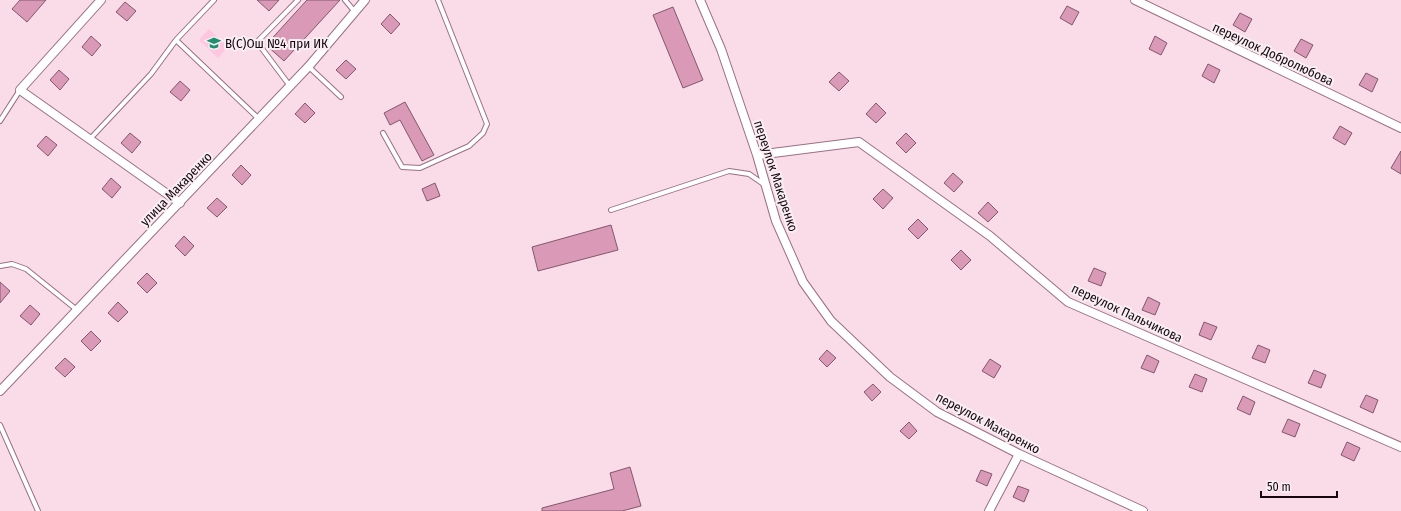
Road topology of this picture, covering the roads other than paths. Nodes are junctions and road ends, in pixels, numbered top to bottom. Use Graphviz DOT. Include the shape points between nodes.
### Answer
graph roads {
  1 [pos="101,0"];
  2 [pos="214,0"];
  3 [pos="298,0"];
  4 [pos="345,0"];
  5 [pos="366,0"];
  6 [pos="438,0"];
  7 [pos="700,0"];
  8 [pos="1135,0"];
  9 [pos="355,12"];
  10 [pos="176,40"];
  11 [pos="309,66"];
  12 [pos="290,86"];
  13 [pos="20,90"];
  14 [pos="341,97"];
  15 [pos="259,119"];
  16 [pos="0,121"];
  17 [pos="1401,128"];
  18 [pos="383,133"];
  19 [pos="89,139"];
  20 [pos="757,155"];
  21 [pos="765,185"];
  22 [pos="180,203"];
  23 [pos="611,210"];
  24 [pos="0,266"];
  25 [pos="77,310"];
  26 [pos="0,391"];
  27 [pos="0,425"];
  28 [pos="1401,447"];
  29 [pos="1019,454"];
  30 [pos="38,511"];
  31 [pos="989,511"];
  32 [pos="1144,511"];
  1 -- 13 [label="street"];
  2 -- 10 [label="lane"];
  3 -- 12 [label="lane" via="257,42"];
  4 -- 9 [label="lane"];
  5 -- 9 [label="street, улица Макаренко"];
  6 -- 18 [label="lane" via="487,124 483,133 469,146 420,168 402,167"];
  7 -- 20 [label="street, переулок Макаренко" via="721,49"];
  8 -- 17 [label="street, переулок Добролюбова"];
  9 -- 11 [label="street, улица Макаренко"];
  10 -- 15 [label="lane"];
  10 -- 19 [label="lane" via="151,74"];
  11 -- 12 [label="street, улица Макаренко"];
  11 -- 14 [label="lane"];
  12 -- 15 [label="street, улица Макаренко"];
  13 -- 16 [label="lane"];
  13 -- 19 [label="street"];
  15 -- 22 [label="street, улица Макаренко"];
  19 -- 22 [label="street"];
  20 -- 21 [label="street, переулок Макаренко"];
  20 -- 28 [label="street, переулок Пальчикова" via="859,142 990,236 1068,302"];
  21 -- 23 [label="lane" via="749,174 729,171"];
  21 -- 29 [label="street, переулок Макаренко" via="776,221 803,282 831,321 890,377 937,412"];
  22 -- 25 [label="street, улица Макаренко"];
  24 -- 25 [label="lane" via="12,264 26,269"];
  25 -- 26 [label="street, улица Макаренко"];
  27 -- 30 [label="lane"];
  29 -- 31 [label="street"];
  29 -- 32 [label="street, переулок Макаренко"];
}
